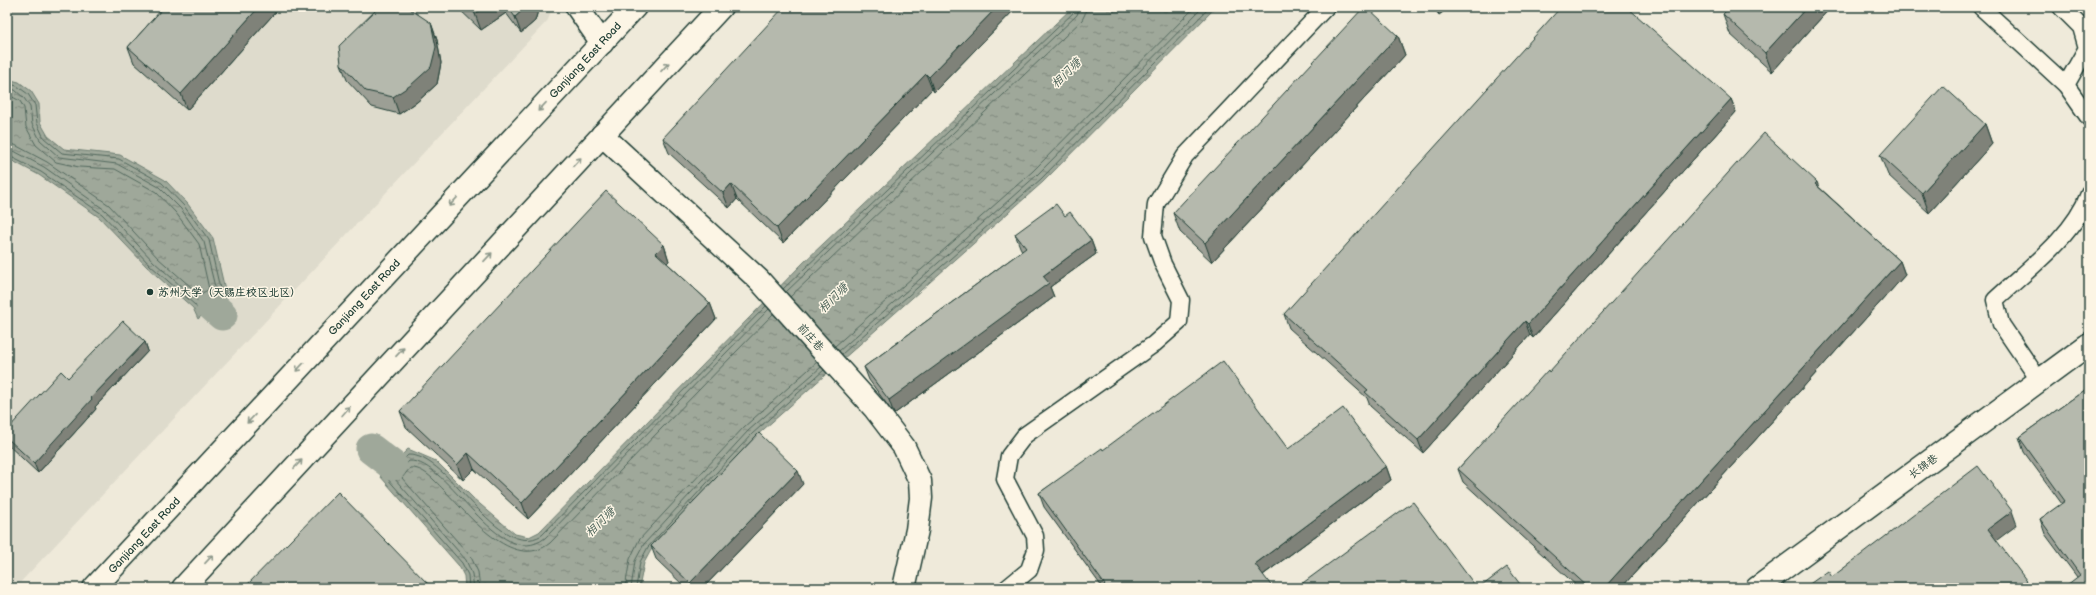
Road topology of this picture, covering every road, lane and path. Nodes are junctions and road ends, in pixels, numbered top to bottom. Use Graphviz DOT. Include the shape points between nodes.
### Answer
graph roads {
  1 [pos="577,7"];
  2 [pos="635,7"];
  3 [pos="721,7"];
  4 [pos="1326,7"];
  5 [pos="1981,7"];
  6 [pos="2061,7"];
  7 [pos="602,43"];
  8 [pos="2066,85"];
  9 [pos="2089,118"];
  10 [pos="602,135"];
  11 [pos="2089,194"];
  12 [pos="2089,344"];
  13 [pos="2039,380"];
  14 [pos="94,588"];
  15 [pos="183,588"];
  16 [pos="904,588"];
  17 [pos="1007,588"];
  18 [pos="1757,588"];
  1 -- 7 [label="main road"];
  2 -- 7 [label="main road, Ganjiang East Road"];
  10 -- 3 [label="main road, one-way"];
  4 -- 17 [label="lane" via="1185,156 1156,204 1153,236 1163,264 1181,300 1179,322 1154,344 1025,435 1009,456 1005,479 1035,536 1036,550 1029,570"];
  5 -- 8 [label="lane"];
  6 -- 8 [label="lane" via="2081,27 2087,48"];
  7 -- 14 [label="main road, Ganjiang East Road, one-way"];
  8 -- 9 [label="lane"];
  15 -- 10 [label="main road, one-way"];
  10 -- 16 [label="main road, 前庄巷" via="759,280 890,426 910,458 920,481 921,498 917,530"];
  11 -- 13 [label="lane" via="2061,239 1994,300 2001,324"];
  12 -- 13 [label="main road, 长锦巷"];
  13 -- 18 [label="main road, 长锦巷"];
}
